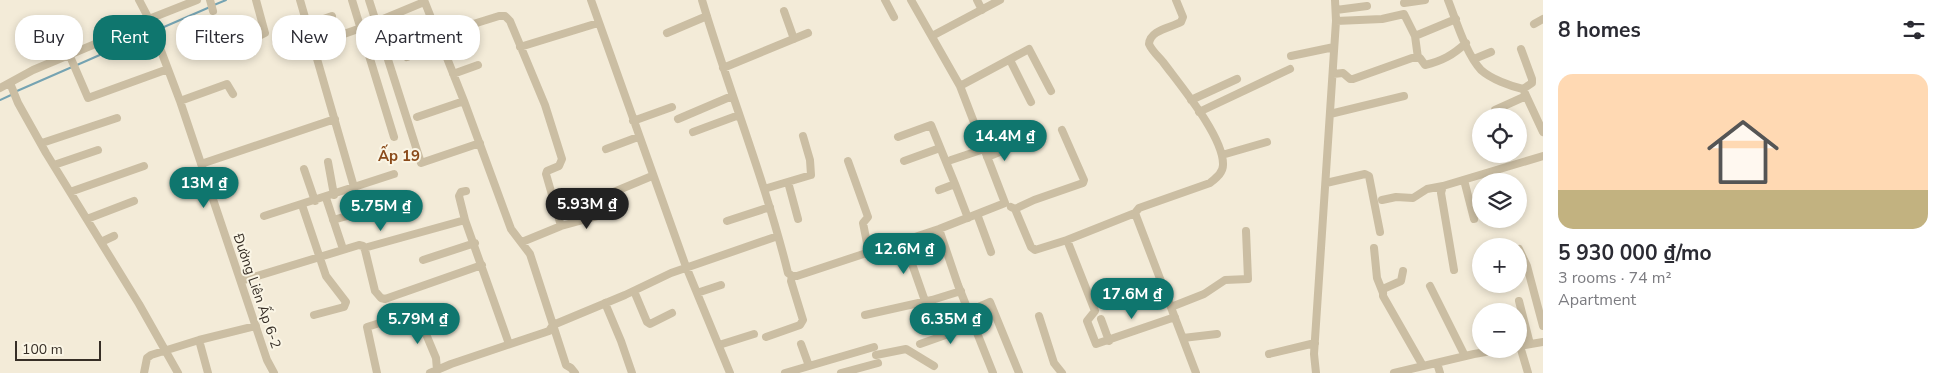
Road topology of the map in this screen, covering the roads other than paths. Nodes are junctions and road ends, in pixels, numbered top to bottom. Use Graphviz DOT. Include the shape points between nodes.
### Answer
graph roads {
  1 [pos="140,0"];
  2 [pos="197,0"];
  3 [pos="210,0"];
  4 [pos="256,0"];
  5 [pos="352,0"];
  6 [pos="370,0"];
  7 [pos="590,0"];
  8 [pos="702,0"];
  9 [pos="885,0"];
  10 [pos="911,0"];
  11 [pos="977,0"];
  12 [pos="1000,0"];
  13 [pos="1176,0"];
  14 [pos="1335,0"];
  15 [pos="1425,0"];
  16 [pos="1448,0"];
  17 [pos="302,1"];
  18 [pos="424,1"];
  19 [pos="1404,3"];
  20 [pos="1367,6"];
  21 [pos="982,10"];
  22 [pos="1336,10"];
  23 [pos="214,11"];
  24 [pos="784,11"];
  25 [pos="147,15"];
  26 [pos="165,15"];
  27 [pos="260,15"];
  28 [pos="305,15"];
  29 [pos="357,15"];
  30 [pos="374,15"];
  31 [pos="392,15"];
  32 [pos="430,15"];
  33 [pos="707,16"];
  34 [pos="894,17"];
  35 [pos="1456,19"];
  36 [pos="1543,19"];
  37 [pos="480,21"];
  38 [pos="1336,21"];
  39 [pos="262,22"];
  40 [pos="598,23"];
  41 [pos="1534,24"];
  42 [pos="667,33"];
  43 [pos="808,33"];
  44 [pos="262,34"];
  45 [pos="932,36"];
  46 [pos="1415,36"];
  47 [pos="794,39"];
  48 [pos="1466,43"];
  49 [pos="520,47"];
  50 [pos="1334,47"];
  51 [pos="1521,49"];
  52 [pos="1491,52"];
  53 [pos="1291,56"];
  54 [pos="1418,58"];
  55 [pos="1474,58"];
  56 [pos="65,60"];
  57 [pos="72,60"];
  58 [pos="164,60"];
  59 [pos="317,60"];
  60 [pos="371,60"];
  61 [pos="388,60"];
  62 [pos="448,60"];
  63 [pos="1010,60"];
  64 [pos="478,65"];
  65 [pos="723,68"];
  66 [pos="168,69"];
  67 [pos="1290,69"];
  68 [pos="453,74"];
  69 [pos="1333,74"];
  70 [pos="1237,79"];
  71 [pos="10,86"];
  72 [pos="960,86"];
  73 [pos="0,88"];
  74 [pos="1051,91"];
  75 [pos="1525,92"];
  76 [pos="233,94"];
  77 [pos="732,96"];
  78 [pos="1404,96"];
  79 [pos="1191,100"];
  80 [pos="180,101"];
  81 [pos="464,101"];
  82 [pos="1031,102"];
  83 [pos="672,107"];
  84 [pos="1498,108"];
  85 [pos="1200,112"];
  86 [pos="738,114"];
  87 [pos="1330,114"];
  88 [pos="417,117"];
  89 [pos="117,118"];
  90 [pos="335,119"];
  91 [pos="678,119"];
  92 [pos="633,121"];
  93 [pos="1062,130"];
  94 [pos="693,132"];
  95 [pos="1543,132"];
  96 [pos="803,136"];
  97 [pos="394,137"];
  98 [pos="638,137"];
  99 [pos="898,137"];
  100 [pos="1267,142"];
  101 [pos="42,143"];
  102 [pos="480,143"];
  103 [pos="1015,146"];
  104 [pos="940,148"];
  105 [pos="606,149"];
  106 [pos="984,149"];
  107 [pos="98,150"];
  108 [pos="1222,155"];
  109 [pos="1543,156"];
  110 [pos="987,157"];
  111 [pos="952,160"];
  112 [pos="848,161"];
  113 [pos="904,161"];
  114 [pos="328,162"];
  115 [pos="201,164"];
  116 [pos="54,165"];
  117 [pos="144,166"];
  118 [pos="304,169"];
  119 [pos="394,174"];
  120 [pos="652,176"];
  121 [pos="1464,180"];
  122 [pos="788,182"];
  123 [pos="1326,183"];
  124 [pos="955,184"];
  125 [pos="1443,186"];
  126 [pos="354,187"];
  127 [pos="764,189"];
  128 [pos="939,190"];
  129 [pos="466,191"];
  130 [pos="70,192"];
  131 [pos="330,196"];
  132 [pos="134,200"];
  133 [pos="1382,200"];
  134 [pos="315,201"];
  135 [pos="396,202"];
  136 [pos="1005,203"];
  137 [pos="585,204"];
  138 [pos="302,205"];
  139 [pos="770,207"];
  140 [pos="1015,209"];
  141 [pos="1472,212"];
  142 [pos="609,213"];
  143 [pos="1135,213"];
  144 [pos="977,214"];
  145 [pos="264,216"];
  146 [pos="798,218"];
  147 [pos="968,218"];
  148 [pos="87,219"];
  149 [pos="333,220"];
  150 [pos="465,220"];
  151 [pos="727,221"];
  152 [pos="561,226"];
  153 [pos="939,230"];
  154 [pos="1246,231"];
  155 [pos="1380,232"];
  156 [pos="114,236"];
  157 [pos="778,236"];
  158 [pos="1067,240"];
  159 [pos="904,241"];
  160 [pos="101,242"];
  161 [pos="522,242"];
  162 [pos="475,243"];
  163 [pos="364,248"];
  164 [pos="1374,248"];
  165 [pos="343,250"];
  166 [pos="991,252"];
  167 [pos="870,254"];
  168 [pos="320,256"];
  169 [pos="423,260"];
  170 [pos="482,265"];
  171 [pos="1527,266"];
  172 [pos="687,268"];
  173 [pos="1454,270"];
  174 [pos="1403,271"];
  175 [pos="792,276"];
  176 [pos="241,282"];
  177 [pos="721,285"];
  178 [pos="1430,286"];
  179 [pos="634,290"];
  180 [pos="961,291"];
  181 [pos="697,293"];
  182 [pos="1383,293"];
  183 [pos="1519,301"];
  184 [pos="925,302"];
  185 [pos="605,303"];
  186 [pos="1171,307"];
  187 [pos="969,311"];
  188 [pos="672,313"];
  189 [pos="405,315"];
  190 [pos="418,315"];
  191 [pos="865,315"];
  192 [pos="314,316"];
  193 [pos="1039,316"];
  194 [pos="1175,317"];
  195 [pos="1101,319"];
  196 [pos="552,325"];
  197 [pos="974,325"];
  198 [pos="256,326"];
  199 [pos="1543,326"];
  200 [pos="754,334"];
  201 [pos="1217,334"];
  202 [pos="766,337"];
  203 [pos="1183,338"];
  204 [pos="199,340"];
  205 [pos="1108,341"];
  206 [pos="1543,342"];
  207 [pos="1315,343"];
  208 [pos="509,344"];
  209 [pos="801,344"];
  210 [pos="920,344"];
  211 [pos="1530,344"];
  212 [pos="719,345"];
  213 [pos="1527,345"];
  214 [pos="166,350"];
  215 [pos="1268,354"];
  216 [pos="876,355"];
  217 [pos="1472,355"];
  218 [pos="1466,356"];
  219 [pos="1524,358"];
  220 [pos="1437,363"];
  221 [pos="934,366"];
  222 [pos="1423,366"];
  223 [pos="804,369"];
  224 [pos="434,372"];
  225 [pos="144,373"];
  226 [pos="178,373"];
  227 [pos="208,373"];
  228 [pos="274,373"];
  229 [pos="377,373"];
  230 [pos="575,373"];
  231 [pos="632,373"];
  232 [pos="730,373"];
  233 [pos="786,373"];
  234 [pos="841,373"];
  235 [pos="993,373"];
  236 [pos="1019,373"];
  237 [pos="1062,373"];
  238 [pos="1196,373"];
  239 [pos="1316,373"];
  240 [pos="1394,373"];
  241 [pos="1440,373"];
  242 [pos="1528,373"];
  1 -- 25 [label="street, Đường Liên Ấp 6-2"];
  2 -- 26 [label="street"];
  3 -- 23 [label="street"];
  4 -- 27 [label="street"];
  5 -- 29 [label="street"];
  6 -- 30 [label="street"];
  7 -- 40 [label="street"];
  8 -- 33 [label="street"];
  9 -- 34 [label="street"];
  10 -- 45 [label="street"];
  11 -- 21 [label="street"];
  12 -- 21 [label="street"];
  13 -- 79 [label="street" via="1183,17 1181,22 1158,32 1148,42"];
  14 -- 22 [label="street"];
  15 -- 19 [label="street"];
  16 -- 35 [label="street"];
  17 -- 28 [label="street"];
  18 -- 31 [label="street"];
  18 -- 32 [label="street"];
  20 -- 22 [label="street"];
  21 -- 45 [label="street"];
  22 -- 38 [label="street"];
  24 -- 47 [label="street"];
  33 -- 42 [label="street"];
  33 -- 65 [label="street"];
  35 -- 46 [label="street"];
  35 -- 48 [label="street"];
  36 -- 41 [label="street"];
  37 -- 49 [label="street" via="505,16"];
  38 -- 46 [label="street" via="1382,19 1404,14"];
  38 -- 50 [label="street"];
  39 -- 44 [label="street" via="265,33"];
  40 -- 49 [label="street"];
  40 -- 92 [label="street"];
  43 -- 47 [label="street"];
  45 -- 72 [label="street"];
  46 -- 54 [label="street"];
  47 -- 65 [label="street"];
  48 -- 54 [label="street" via="1440,61 1425,65"];
  48 -- 55 [label="street"];
  49 -- 152 [label="street" via="545,105 562,159 559,166 546,174"];
  50 -- 53 [label="street"];
  50 -- 69 [label="street"];
  51 -- 75 [label="street" via="1532,79"];
  52 -- 55 [label="street"];
  54 -- 69 [label="street" via="1353,79 1343,73"];
  55 -- 75 [label="street" via="1491,76"];
  56 -- 71 [label="street" via="33,70"];
  57 -- 66 [label="street" via="88,98"];
  58 -- 66 [label="street, Đường Liên Ấp 6-2"];
  59 -- 90 [label="street"];
  60 -- 97 [label="street"];
  61 -- 102 [label="street" via="421,163"];
  62 -- 68 [label="street"];
  63 -- 72 [label="street"];
  63 -- 74 [label="street" via="1029,50"];
  63 -- 82 [label="street"];
  64 -- 68 [label="street"];
  65 -- 77 [label="street"];
  66 -- 80 [label="street, Đường Liên Ấp 6-2"];
  67 -- 85 [label="street"];
  68 -- 81 [label="street"];
  69 -- 87 [label="street"];
  70 -- 79 [label="street"];
  71 -- 73 [label="street"];
  71 -- 101 [label="street"];
  72 -- 106 [label="street"];
  75 -- 84 [label="street"];
  75 -- 95 [label="street"];
  76 -- 80 [label="street" via="227,84"];
  77 -- 86 [label="street"];
  77 -- 91 [label="street"];
  78 -- 87 [label="street"];
  79 -- 85 [label="street"];
  80 -- 115 [label="street, Đường Liên Ấp 6-2"];
  81 -- 88 [label="street"];
  81 -- 102 [label="street"];
  83 -- 92 [label="street"];
  85 -- 108 [label="street"];
  86 -- 94 [label="street"];
  86 -- 127 [label="street"];
  87 -- 123 [label="street"];
  89 -- 101 [label="street"];
  90 -- 115 [label="street"];
  90 -- 126 [label="street"];
  92 -- 98 [label="street"];
  93 -- 140 [label="street" via="1083,183"];
  96 -- 122 [label="street" via="812,172"];
  98 -- 105 [label="street"];
  98 -- 120 [label="street"];
  99 -- 104 [label="street" via="931,125"];
  100 -- 108 [label="street"];
  101 -- 116 [label="street"];
  102 -- 161 [label="street" via="511,229"];
  103 -- 110 [label="street"];
  104 -- 113 [label="street"];
  104 -- 124 [label="street"];
  106 -- 110 [label="street"];
  106 -- 111 [label="street"];
  107 -- 116 [label="street"];
  108 -- 143 [label="street" via="1221,171 1210,183 1140,208"];
  109 -- 121 [label="street"];
  110 -- 136 [label="street"];
  112 -- 167 [label="street" via="868,217 863,223"];
  114 -- 131 [label="street"];
  115 -- 176 [label="street, Đường Liên Ấp 6-2"];
  116 -- 130 [label="street"];
  117 -- 130 [label="street"];
  118 -- 134 [label="street"];
  119 -- 126 [label="street"];
  120 -- 137 [label="street"];
  120 -- 172 [label="street"];
  121 -- 125 [label="street"];
  121 -- 141 [label="street"];
  122 -- 127 [label="street"];
  122 -- 146 [label="street"];
  123 -- 155 [label="street" via="1365,174 1369,176"];
  123 -- 207 [label="street"];
  124 -- 128 [label="street"];
  124 -- 147 [label="street"];
  125 -- 133 [label="street" via="1427,189 1413,198"];
  125 -- 173 [label="street" via="1441,193"];
  126 -- 131 [label="street"];
  127 -- 139 [label="street"];
  129 -- 150 [label="street" via="460,196"];
  130 -- 148 [label="street"];
  131 -- 134 [label="street"];
  131 -- 149 [label="street"];
  132 -- 148 [label="street"];
  134 -- 138 [label="street"];
  135 -- 149 [label="street"];
  136 -- 140 [label="street"];
  136 -- 144 [label="street"];
  138 -- 145 [label="street"];
  138 -- 168 [label="street"];
  139 -- 151 [label="street"];
  139 -- 157 [label="street"];
  140 -- 158 [label="street" via="1035,250"];
  142 -- 152 [label="street"];
  143 -- 158 [label="street"];
  143 -- 186 [label="street"];
  144 -- 147 [label="street"];
  144 -- 166 [label="street"];
  147 -- 153 [label="street"];
  148 -- 160 [label="street"];
  149 -- 165 [label="street"];
  150 -- 162 [label="street"];
  150 -- 163 [label="street"];
  152 -- 161 [label="street"];
  153 -- 159 [label="street"];
  153 -- 180 [label="street"];
  154 -- 186 [label="street" via="1248,279 1225,280 1204,294"];
  156 -- 160 [label="street"];
  157 -- 172 [label="street"];
  157 -- 175 [label="street" via="788,273"];
  158 -- 205 [label="street" via="1095,311 1087,321 1093,340 1096,344"];
  159 -- 167 [label="street"];
  159 -- 184 [label="street"];
  160 -- 214 [label="street"];
  161 -- 196 [label="street" via="530,254"];
  162 -- 169 [label="street"];
  162 -- 170 [label="street"];
  163 -- 165 [label="street" via="359,245"];
  163 -- 170 [label="street" via="375,291 385,299"];
  164 -- 182 [label="street" via="1377,278"];
  165 -- 168 [label="street"];
  167 -- 175 [label="street"];
  168 -- 176 [label="street"];
  168 -- 192 [label="street" via="326,276 346,305"];
  170 -- 208 [label="street"];
  171 -- 199 [label="street"];
  172 -- 179 [label="street"];
  172 -- 181 [label="street"];
  174 -- 182 [label="street" via="1401,281 1386,286"];
  175 -- 202 [label="street" via="803,320 800,325"];
  176 -- 198 [label="street, Đường Liên Ấp 6-2"];
  177 -- 181 [label="street"];
  178 -- 218 [label="street"];
  179 -- 185 [label="street"];
  179 -- 188 [label="street" via="650,324"];
  180 -- 184 [label="street"];
  180 -- 187 [label="street"];
  181 -- 212 [label="street"];
  182 -- 222 [label="street"];
  183 -- 211 [label="street"];
  184 -- 191 [label="street"];
  185 -- 196 [label="street"];
  185 -- 231 [label="street"];
  186 -- 194 [label="street"];
  187 -- 197 [label="street"];
  187 -- 236 [label="street" via="990,302"];
  189 -- 229 [label="street" via="367,327"];
  190 -- 224 [label="street" via="436,358"];
  193 -- 237 [label="street" via="1054,363"];
  194 -- 203 [label="street"];
  194 -- 205 [label="street"];
  195 -- 205 [label="street"];
  196 -- 208 [label="street" via="549,331"];
  196 -- 230 [label="street" via="566,365"];
  197 -- 210 [label="street"];
  197 -- 235 [label="street"];
  198 -- 204 [label="street"];
  198 -- 228 [label="street, Đường Liên Ấp 6-2"];
  200 -- 212 [label="street"];
  201 -- 203 [label="street"];
  203 -- 238 [label="street"];
  204 -- 214 [label="street"];
  204 -- 227 [label="street"];
  206 -- 211 [label="street"];
  207 -- 215 [label="street"];
  207 -- 239 [label="street"];
  208 -- 224 [label="street"];
  209 -- 223 [label="street"];
  211 -- 213 [label="street"];
  212 -- 232 [label="street"];
  214 -- 225 [label="street" via="147,358"];
  214 -- 226 [label="street"];
  216 -- 221 [label="street" via="906,349"];
  216 -- 223 [label="street"];
  216 -- 234 [label="street"];
  217 -- 218 [label="street"];
  218 -- 220 [label="street"];
  219 -- 242 [label="street"];
  220 -- 222 [label="street"];
  220 -- 241 [label="street"];
  222 -- 240 [label="street"];
  223 -- 233 [label="street"];
}
